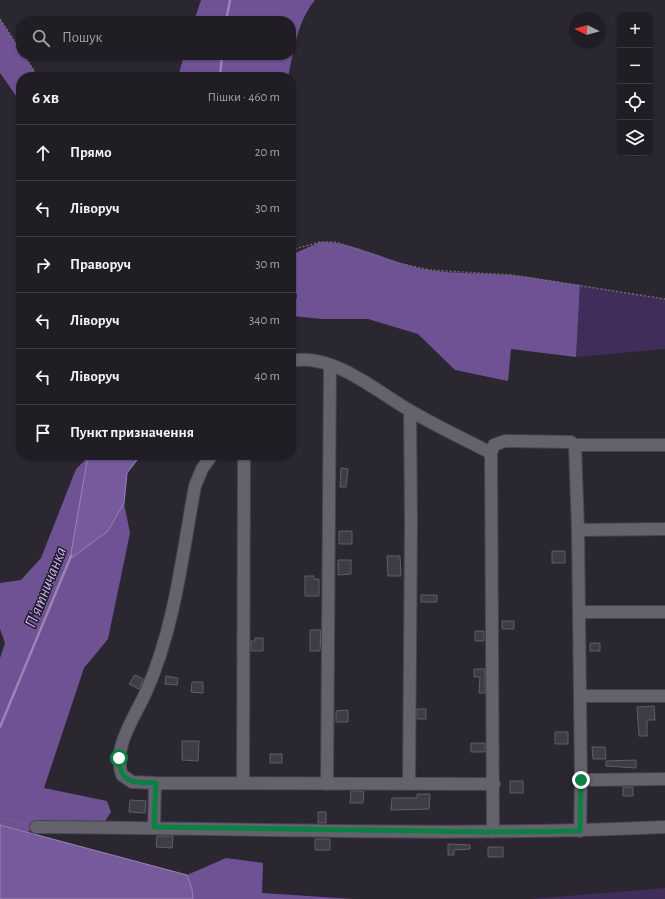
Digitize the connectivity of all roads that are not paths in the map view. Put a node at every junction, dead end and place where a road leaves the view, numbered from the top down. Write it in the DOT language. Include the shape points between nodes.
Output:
graph roads {
  1 [pos="296,361"];
  2 [pos="330,364"];
  3 [pos="410,411"];
  4 [pos="575,445"];
  5 [pos="665,445"];
  6 [pos="491,453"];
  7 [pos="208,460"];
  8 [pos="244,460"];
  9 [pos="665,529"];
  10 [pos="578,530"];
  11 [pos="579,612"];
  12 [pos="665,612"];
  13 [pos="580,696"];
  14 [pos="665,696"];
  15 [pos="665,779"];
  16 [pos="581,780"];
  17 [pos="156,783"];
  18 [pos="243,783"];
  19 [pos="327,784"];
  20 [pos="409,784"];
  21 [pos="494,784"];
  22 [pos="36,827"];
  23 [pos="154,827"];
  24 [pos="665,827"];
  25 [pos="580,831"];
  26 [pos="493,832"];
  1 -- 2 [label="street"];
  2 -- 3 [label="street" via="351,374"];
  2 -- 19 [label="street"];
  3 -- 6 [label="street"];
  3 -- 20 [label="street"];
  4 -- 5 [label="street"];
  4 -- 6 [label="street" via="571,442 505,441 494,445"];
  4 -- 10 [label="street"];
  6 -- 21 [label="street"];
  7 -- 17 [label="street" via="195,486 168,633 147,691 120,753 120,769 125,778 132,782"];
  8 -- 18 [label="street"];
  9 -- 10 [label="street"];
  10 -- 11 [label="street"];
  11 -- 12 [label="street"];
  11 -- 13 [label="street"];
  13 -- 14 [label="street"];
  13 -- 16 [label="street"];
  15 -- 16 [label="street"];
  16 -- 25 [label="street"];
  17 -- 18 [label="street"];
  17 -- 23 [label="street"];
  18 -- 19 [label="street"];
  19 -- 20 [label="street"];
  20 -- 21 [label="street"];
  21 -- 26 [label="street"];
  22 -- 23 [label="street"];
  23 -- 26 [label="street"];
  24 -- 25 [label="street"];
  25 -- 26 [label="street"];
}
